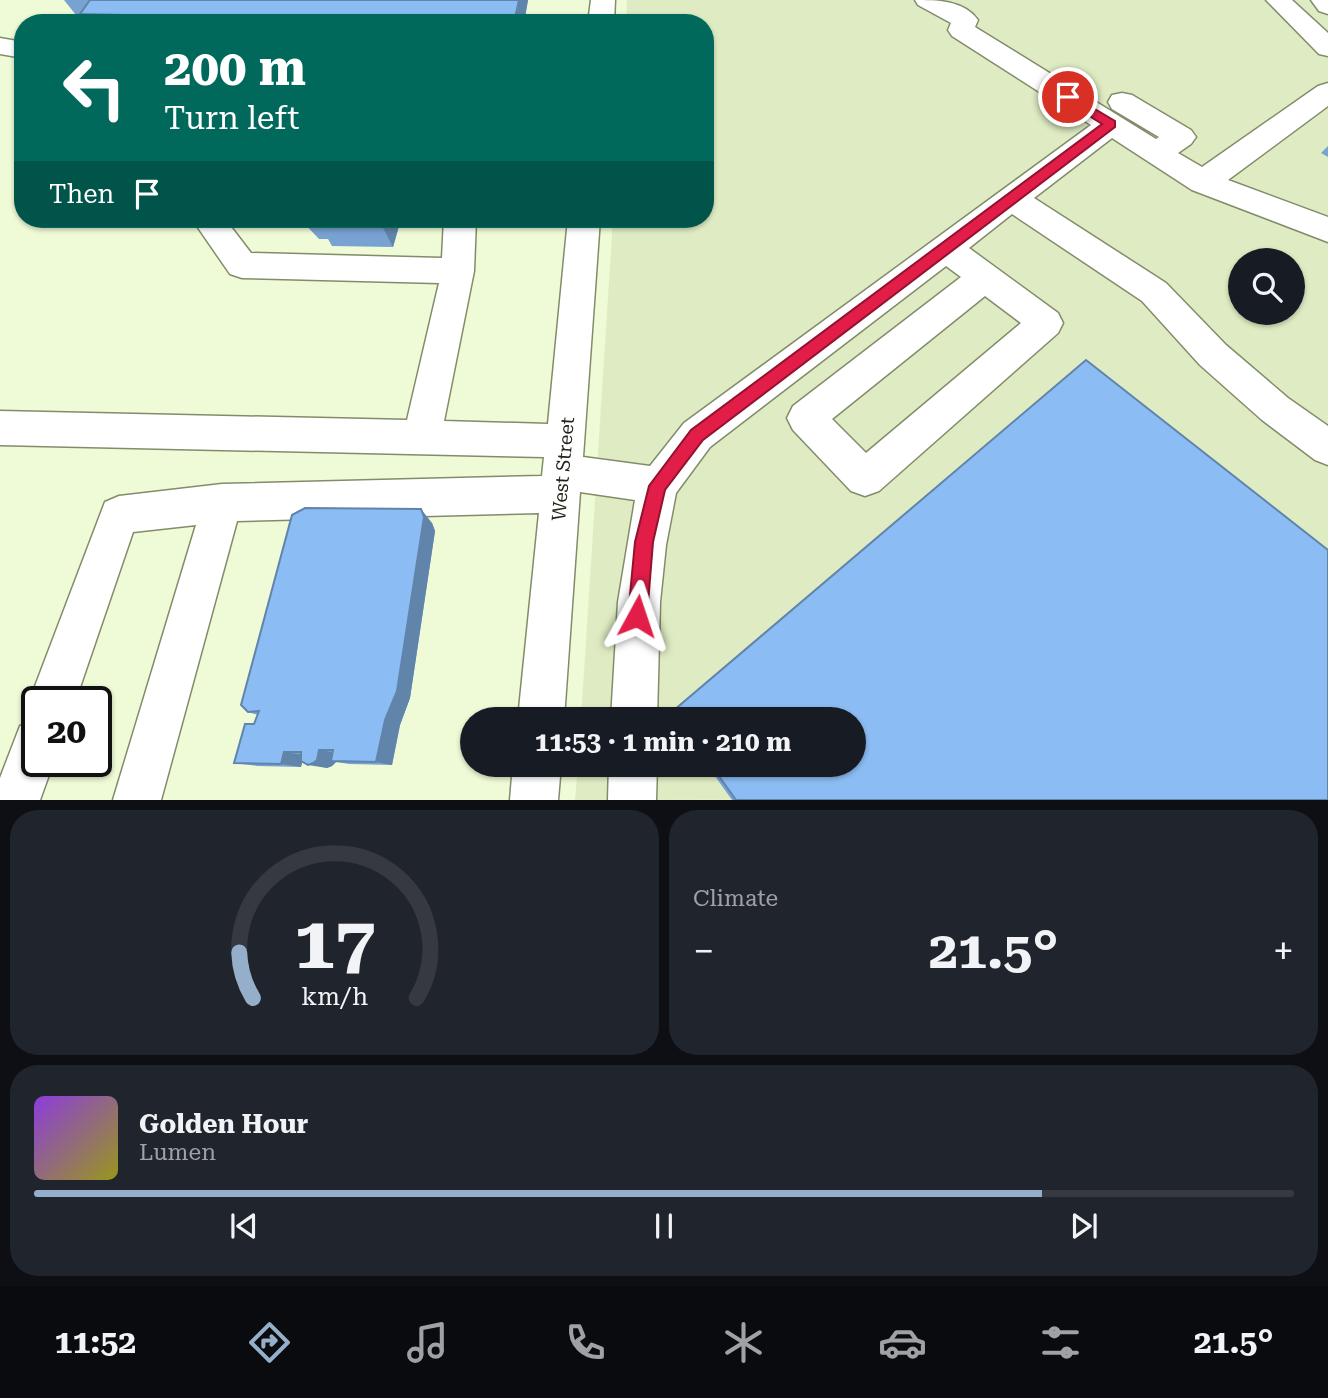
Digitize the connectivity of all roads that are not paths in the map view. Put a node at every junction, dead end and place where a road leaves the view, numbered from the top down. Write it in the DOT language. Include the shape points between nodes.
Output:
graph roads {
  1 [pos="927,0"];
  2 [pos="1278,0"];
  3 [pos="1323,0"];
  4 [pos="1328,5"];
  5 [pos="965,20"];
  6 [pos="1328,48"];
  7 [pos="1328,92"];
  8 [pos="1111,124"];
  9 [pos="1156,153"];
  10 [pos="1203,182"];
  11 [pos="1012,199"];
  12 [pos="215,228"];
  13 [pos="459,228"];
  14 [pos="583,228"];
  15 [pos="1328,230"];
  16 [pos="946,248"];
  17 [pos="457,271"];
  18 [pos="985,277"];
  19 [pos="0,428"];
  20 [pos="422,438"];
  21 [pos="1328,447"];
  22 [pos="563,470"];
  23 [pos="658,486"];
  24 [pos="222,503"];
  25 [pos="58,686"];
  26 [pos="542,707"];
  27 [pos="634,707"];
  28 [pos="24,777"];
  29 [pos="536,777"];
  30 [pos="633,777"];
  31 [pos="16,800"];
  32 [pos="137,800"];
  33 [pos="534,800"];
  34 [pos="632,800"];
  1 -- 5 [label="street"];
  2 -- 6 [label="street"];
  3 -- 4 [label="street"];
  5 -- 8 [label="street" via="961,30"];
  5 -- 9 [label="street" via="985,20 1181,137"];
  7 -- 10 [label="street"];
  8 -- 9 [label="street"];
  8 -- 11 [label="street"];
  9 -- 10 [label="street"];
  10 -- 15 [label="street"];
  11 -- 16 [label="street"];
  11 -- 21 [label="street" via="1154,292 1213,355"];
  12 -- 17 [label="street" via="242,265"];
  13 -- 17 [label="lane"];
  14 -- 22 [label="street, West Street"];
  16 -- 18 [label="street"];
  16 -- 23 [label="street" via="697,435"];
  17 -- 20 [label="street"];
  18 -- 18 [label="street" via="1046,323 865,478 806,418"];
  19 -- 20 [label="street"];
  20 -- 22 [label="street"];
  22 -- 23 [label="street"];
  22 -- 24 [label="street"];
  22 -- 26 [label="street, West Street"];
  23 -- 27 [label="street" via="644,542"];
  24 -- 25 [label="street" via="119,515"];
  24 -- 32 [label="street"];
  28 -- 31 [label="street"];
  29 -- 33 [label="street"];
  30 -- 34 [label="street"];
}
